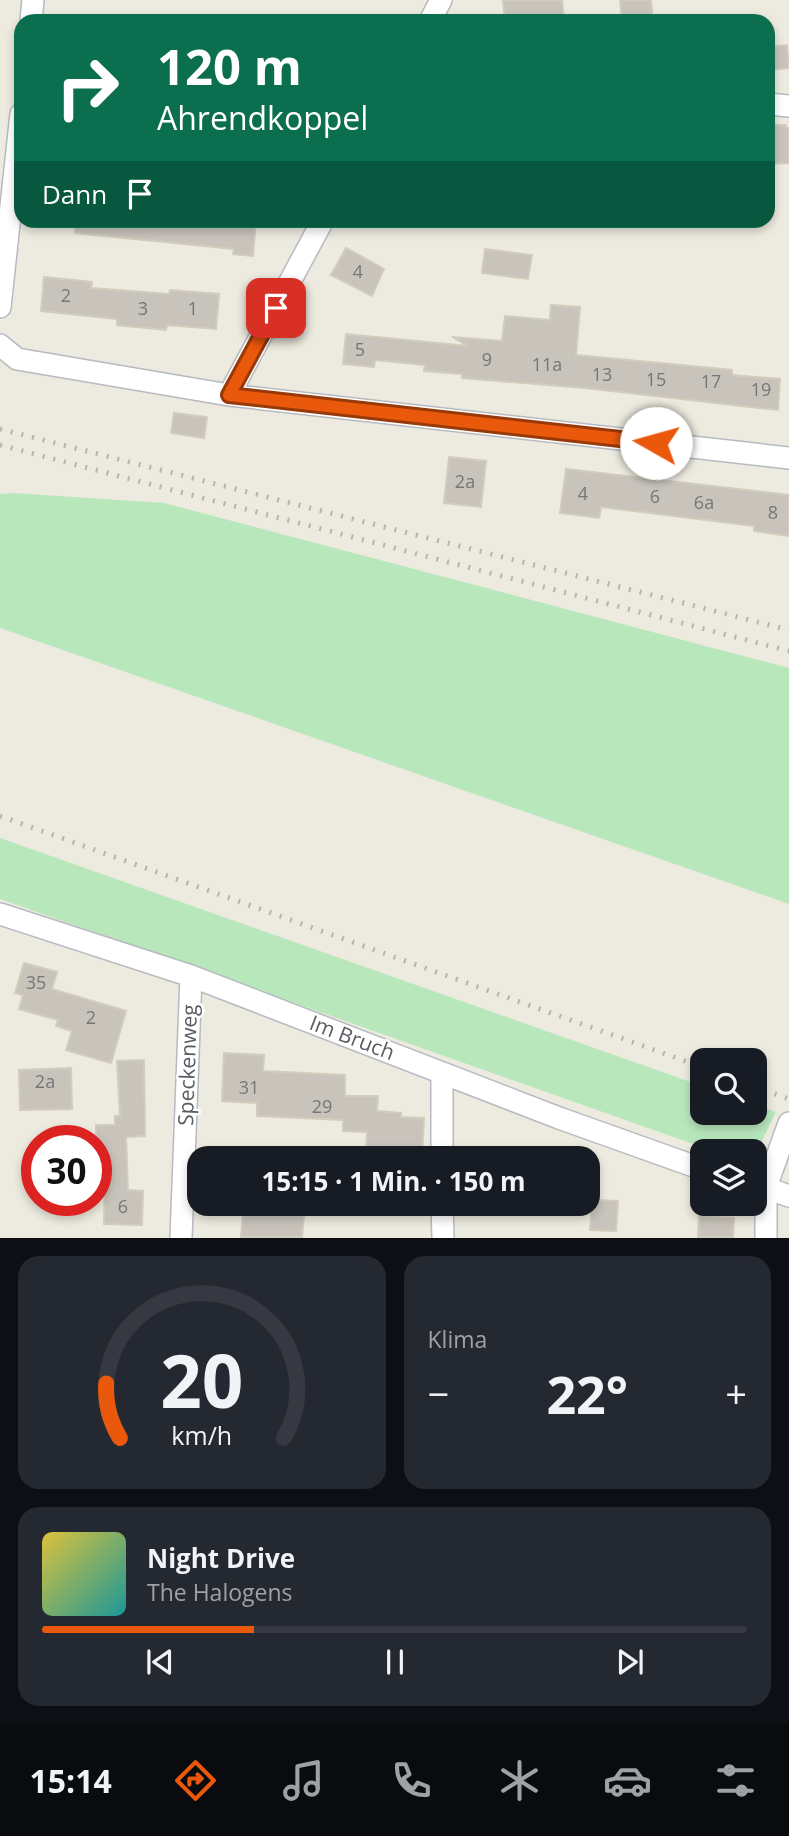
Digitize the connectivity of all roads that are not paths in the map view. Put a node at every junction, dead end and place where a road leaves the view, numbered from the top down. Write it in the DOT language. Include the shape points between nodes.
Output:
graph roads {
  1 [pos="14,178"];
  2 [pos="319,228"];
  3 [pos="0,307"];
  4 [pos="0,346"];
  5 [pos="229,395"];
  6 [pos="789,458"];
  7 [pos="0,914"];
  8 [pos="191,976"];
  9 [pos="442,1073"];
  10 [pos="789,1123"];
  11 [pos="442,1146"];
  12 [pos="690,1164"];
  13 [pos="767,1170"];
  14 [pos="767,1188"];
  15 [pos="789,1196"];
  16 [pos="442,1216"];
  17 [pos="764,1216"];
  18 [pos="181,1237"];
  19 [pos="443,1237"];
  20 [pos="766,1237"];
  1 -- 3 [label="street"];
  2 -- 5 [label="street"];
  4 -- 5 [label="street" via="17,359"];
  5 -- 6 [label="street"];
  7 -- 8 [label="street, Im Bruch"];
  8 -- 9 [label="street, Im Bruch"];
  8 -- 18 [label="street, Speckenweg"];
  9 -- 11 [label="street"];
  9 -- 12 [label="street, Im Bruch"];
  10 -- 13 [label="street"];
  14 -- 15 [label="street"];
  16 -- 19 [label="street"];
  17 -- 20 [label="street"];
}
